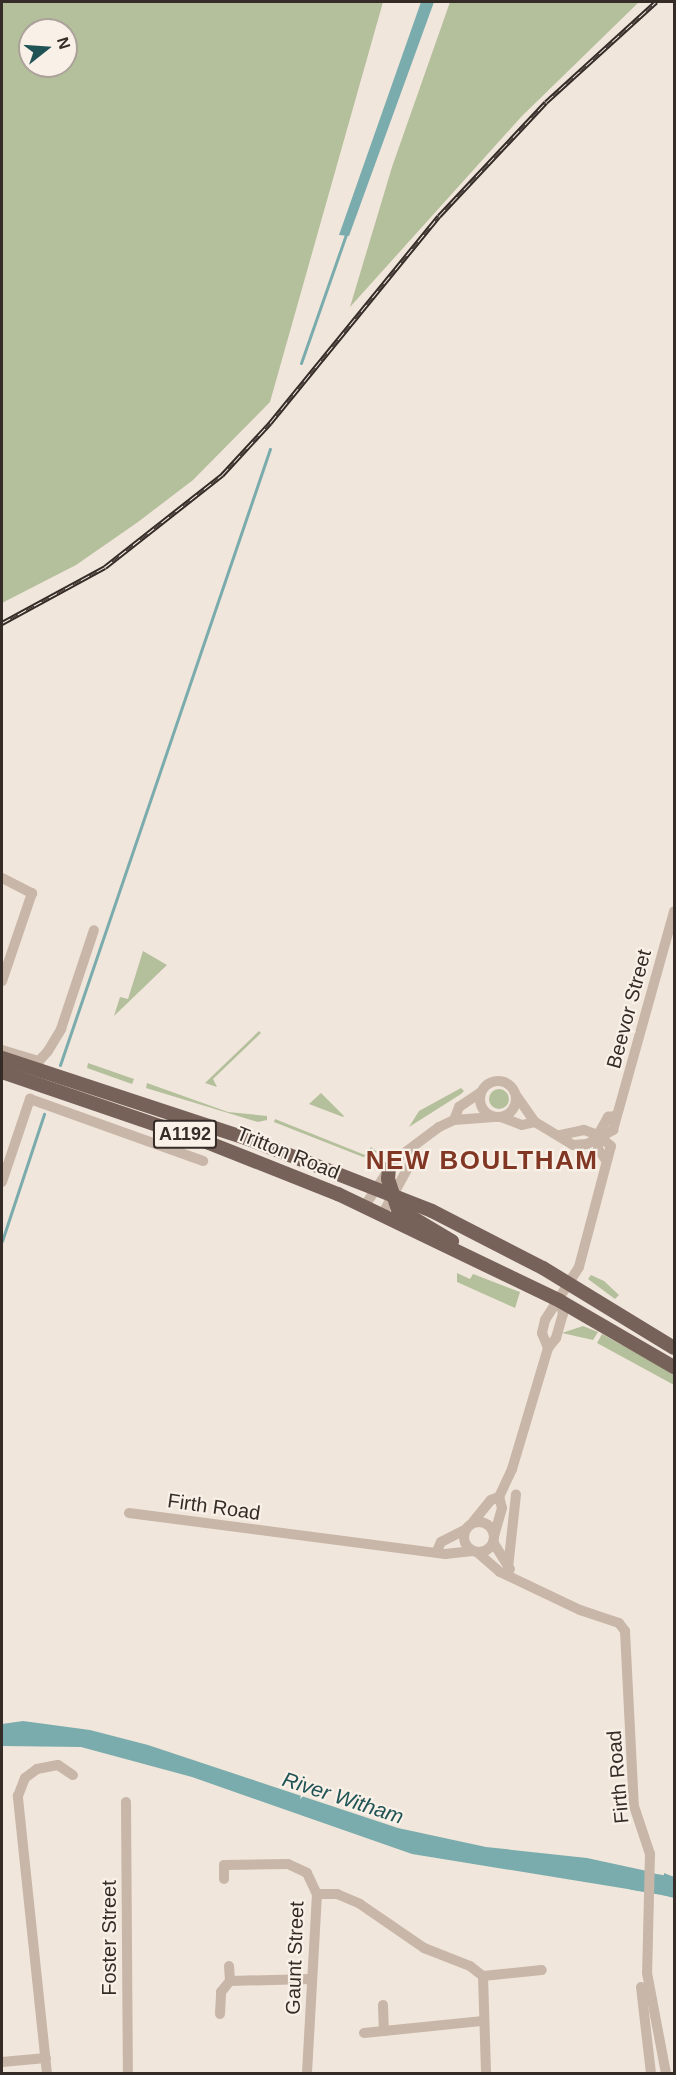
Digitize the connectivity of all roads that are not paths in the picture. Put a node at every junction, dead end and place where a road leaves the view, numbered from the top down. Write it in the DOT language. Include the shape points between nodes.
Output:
graph roads {
  1 [pos="2,878"];
  2 [pos="675,911"];
  3 [pos="94,930"];
  4 [pos="2,981"];
  5 [pos="2,1050"];
  6 [pos="2,1058"];
  7 [pos="2,1072"];
  8 [pos="481,1092"];
  9 [pos="516,1095"];
  10 [pos="497,1117"];
  11 [pos="454,1120"];
  12 [pos="535,1122"];
  13 [pos="598,1135"];
  14 [pos="410,1151"];
  15 [pos="203,1161"];
  16 [pos="389,1168"];
  17 [pos="2,1182"];
  18 [pos="374,1188"];
  19 [pos="392,1195"];
  20 [pos="364,1207"];
  21 [pos="382,1215"];
  22 [pos="490,1268"];
  23 [pos="571,1285"];
  24 [pos="560,1301"];
  25 [pos="675,1348"];
  26 [pos="675,1367"];
  27 [pos="516,1494"];
  28 [pos="500,1497"];
  29 [pos="129,1513"];
  30 [pos="469,1526"];
  31 [pos="493,1539"];
  32 [pos="437,1551"];
  33 [pos="475,1551"];
  34 [pos="508,1568"];
  35 [pos="518,1578"];
  36 [pos="73,1775"];
  37 [pos="126,1802"];
  38 [pos="224,1880"];
  39 [pos="317,1894"];
  40 [pos="229,1966"];
  41 [pos="542,1970"];
  42 [pos="483,1976"];
  43 [pos="312,1978"];
  44 [pos="230,1981"];
  45 [pos="641,1987"];
  46 [pos="383,2005"];
  47 [pos="220,2014"];
  48 [pos="483,2021"];
  49 [pos="384,2031"];
  50 [pos="364,2032"];
  51 [pos="46,2058"];
  52 [pos="2,2062"];
  53 [pos="48,2073"];
  54 [pos="128,2073"];
  55 [pos="308,2073"];
  56 [pos="486,2073"];
  57 [pos="651,2073"];
  58 [pos="666,2073"];
  1 -- 4 [label="street" via="32,893"];
  2 -- 13 [label="street, Beevor Street" via="613,1130"];
  3 -- 5 [label="street" via="61,1029 48,1051 39,1061"];
  6 -- 18 [label="main road, Tritton Road / A1192" via="250,1140"];
  7 -- 20 [label="main road, Tritton Road / A1192" via="209,1143"];
  8 -- 9 [label="street" via="489,1083 501,1081"];
  8 -- 10 [label="street" via="483,1109"];
  8 -- 11 [label="street" via="459,1107"];
  9 -- 10 [label="street" via="512,1111"];
  9 -- 12 [label="street"];
  10 -- 11 [label="street"];
  10 -- 12 [label="street" via="522,1125"];
  11 -- 14 [label="street"];
  12 -- 13 [label="street" via="560,1135 584,1130"];
  13 -- 23 [label="street" via="611,1146"];
  14 -- 16 [label="street"];
  14 -- 19 [label="street" via="410,1164"];
  15 -- 17 [label="street" via="30,1099"];
  16 -- 18 [label="street"];
  16 -- 19 [label="main road"];
  18 -- 19 [label="main road, Tritton Road / A1192"];
  18 -- 20 [label="street"];
  19 -- 21 [label="street"];
  19 -- 22 [label="main road" via="401,1212 471,1251"];
  19 -- 23 [label="main road, Tritton Road / A1192" via="468,1228"];
  20 -- 21 [label="main road, Tritton Road / A1192"];
  21 -- 22 [label="main road, Tritton Road / A1192"];
  22 -- 24 [label="main road, Tritton Road / A1192"];
  23 -- 24 [label="street"];
  23 -- 25 [label="main road, Tritton Road / A1192"];
  24 -- 26 [label="main road, Tritton Road / A1192"];
  24 -- 28 [label="street" via="563,1314 556,1338 548,1348 521,1443"];
  27 -- 34 [label="street"];
  28 -- 30 [label="street" via="491,1500"];
  28 -- 31 [label="street" via="502,1508"];
  29 -- 32 [label="street, Firth Road"];
  30 -- 31 [label="street" via="488,1524"];
  30 -- 32 [label="street" via="441,1542"];
  30 -- 33 [label="street" via="464,1542"];
  31 -- 33 [label="street"];
  31 -- 34 [label="street, Firth Road"];
  32 -- 33 [label="street, Firth Road"];
  33 -- 35 [label="street, Firth Road" via="501,1572"];
  34 -- 35 [label="street, Firth Road"];
  35 -- 58 [label="street, Firth Road" via="580,1610 619,1623 625,1631 634,1806 638,1828 648,1844 650,1866 646,1973"];
  36 -- 51 [label="street" via="58,1765 37,1769 20,1786 18,1796"];
  37 -- 54 [label="street, Foster Street"];
  38 -- 39 [label="street, Gaunt Street" via="224,1865 288,1864 307,1873"];
  39 -- 42 [label="street" via="336,1894 360,1904 424,1948"];
  39 -- 43 [label="street, Gaunt Street"];
  40 -- 44 [label="street"];
  41 -- 42 [label="street"];
  42 -- 48 [label="street"];
  43 -- 44 [label="street"];
  43 -- 55 [label="street, Gaunt Street"];
  44 -- 47 [label="street" via="221,1992"];
  45 -- 57 [label="street"];
  46 -- 49 [label="street"];
  48 -- 49 [label="street"];
  48 -- 56 [label="street"];
  49 -- 50 [label="street"];
  51 -- 52 [label="street"];
  51 -- 53 [label="street"];
}
